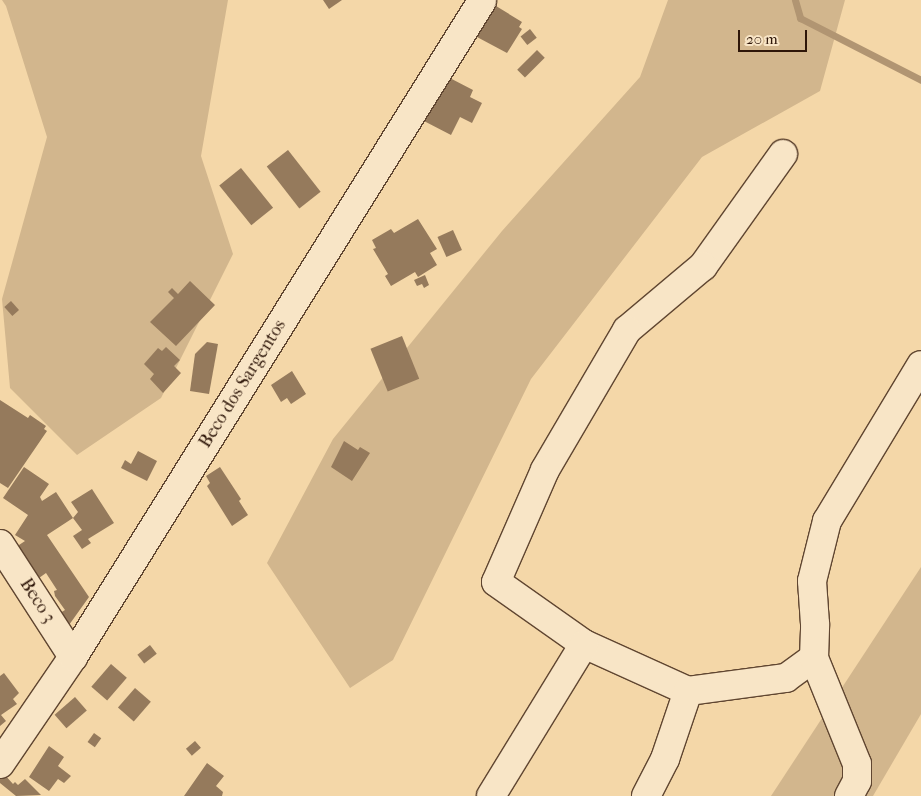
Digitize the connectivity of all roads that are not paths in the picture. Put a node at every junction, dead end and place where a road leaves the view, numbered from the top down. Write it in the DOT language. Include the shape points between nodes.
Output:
graph roads {
  1 [pos="482,1"];
  2 [pos="783,154"];
  3 [pos="921,365"];
  4 [pos="0,544"];
  5 [pos="584,644"];
  6 [pos="74,656"];
  7 [pos="814,658"];
  8 [pos="688,691"];
  9 [pos="0,764"];
  10 [pos="491,796"];
  11 [pos="646,796"];
  12 [pos="849,796"];
  1 -- 6 [label="street, Beco dos Sargentos"];
  2 -- 5 [label="street" via="703,266 627,330 544,470 496,582"];
  3 -- 7 [label="street" via="827,520 812,581"];
  4 -- 6 [label="street, Beco 3"];
  5 -- 8 [label="street"];
  5 -- 10 [label="street"];
  6 -- 9 [label="street, Beco dos Sargentos"];
  7 -- 8 [label="street" via="786,678"];
  7 -- 12 [label="street" via="857,764 856,781"];
  8 -- 11 [label="street" via="664,759"];
}
